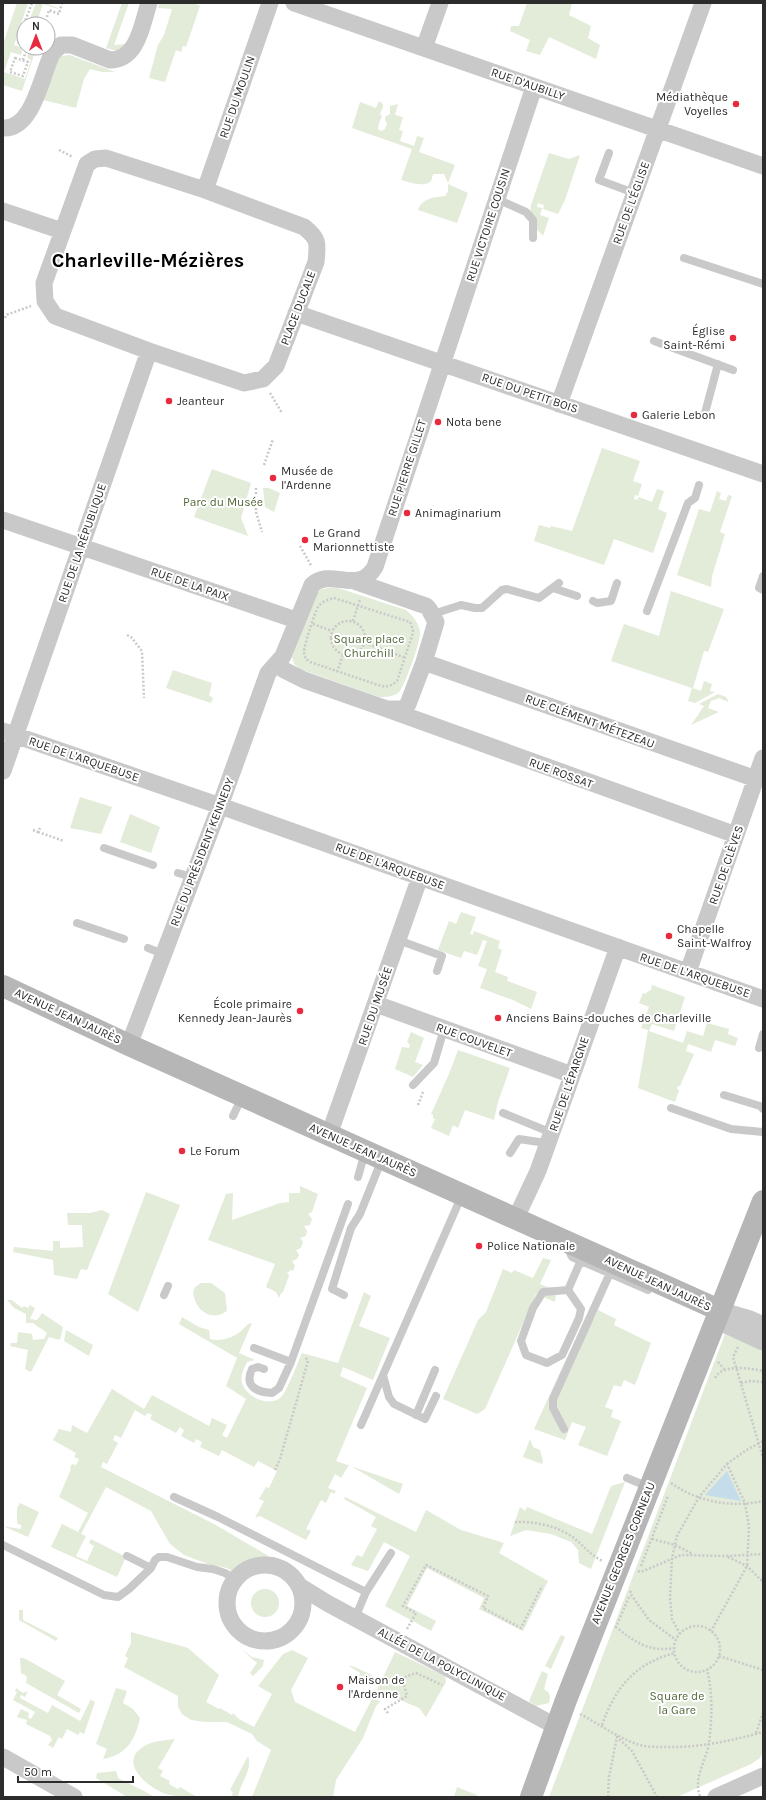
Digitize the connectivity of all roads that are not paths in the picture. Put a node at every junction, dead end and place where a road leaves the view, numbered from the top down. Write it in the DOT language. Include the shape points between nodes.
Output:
graph roads {
  1 [pos="149,3"];
  2 [pos="270,3"];
  3 [pos="294,3"];
  4 [pos="440,3"];
  5 [pos="703,3"];
  6 [pos="424,48"];
  7 [pos="534,86"];
  8 [pos="3,128"];
  9 [pos="657,129"];
  10 [pos="609,153"];
  11 [pos="763,166"];
  12 [pos="205,190"];
  13 [pos="634,193"];
  14 [pos="497,199"];
  15 [pos="3,211"];
  16 [pos="62,231"];
  17 [pos="533,238"];
  18 [pos="684,258"];
  19 [pos="763,284"];
  20 [pos="296,313"];
  21 [pos="654,341"];
  22 [pos="149,350"];
  23 [pos="442,363"];
  24 [pos="718,364"];
  25 [pos="733,370"];
  26 [pos="559,404"];
  27 [pos="705,412"];
  28 [pos="763,474"];
  29 [pos="699,485"];
  30 [pos="3,520"];
  31 [pos="82,547"];
  32 [pos="763,576"];
  33 [pos="364,580"];
  34 [pos="618,583"];
  35 [pos="763,590"];
  36 [pos="577,596"];
  37 [pos="593,602"];
  38 [pos="647,611"];
  39 [pos="433,614"];
  40 [pos="305,622"];
  41 [pos="278,662"];
  42 [pos="424,663"];
  43 [pos="387,709"];
  44 [pos="9,734"];
  45 [pos="763,758"];
  46 [pos="3,771"];
  47 [pos="756,780"];
  48 [pos="220,806"];
  49 [pos="736,835"];
  50 [pos="104,848"];
  51 [pos="153,865"];
  52 [pos="420,877"];
  53 [pos="77,923"];
  54 [pos="124,939"];
  55 [pos="398,940"];
  56 [pos="618,947"];
  57 [pos="437,971"];
  58 [pos="688,972"];
  59 [pos="5,984"];
  60 [pos="763,999"];
  61 [pos="57,1002"];
  62 [pos="376,1004"];
  63 [pos="444,1029"];
  64 [pos="763,1034"];
  65 [pos="131,1038"];
  66 [pos="759,1048"];
  67 [pos="572,1075"];
  68 [pos="413,1085"];
  69 [pos="724,1095"];
  70 [pos="242,1096"];
  71 [pos="671,1108"];
  72 [pos="763,1109"];
  73 [pos="503,1113"];
  74 [pos="233,1116"];
  75 [pos="332,1128"];
  76 [pos="763,1132"];
  77 [pos="550,1139"];
  78 [pos="510,1153"];
  79 [pos="374,1155"];
  80 [pos="358,1177"];
  81 [pos="462,1194"];
  82 [pos="490,1198"];
  83 [pos="763,1201"];
  84 [pos="348,1204"];
  85 [pos="518,1215"];
  86 [pos="559,1233"];
  87 [pos="601,1248"];
  88 [pos="580,1260"];
  89 [pos="610,1274"];
  90 [pos="685,1285"];
  91 [pos="168,1286"];
  92 [pos="568,1290"];
  93 [pos="653,1292"];
  94 [pos="344,1295"];
  95 [pos="164,1296"];
  96 [pos="714,1309"];
  97 [pos="763,1325"];
  98 [pos="763,1342"];
  99 [pos="254,1348"];
  100 [pos="291,1362"];
  101 [pos="264,1369"];
  102 [pos="435,1370"];
  103 [pos="383,1375"];
  104 [pos="436,1396"];
  105 [pos="416,1415"];
  106 [pos="361,1425"];
  107 [pos="564,1429"];
  108 [pos="627,1478"];
  109 [pos="663,1481"];
  110 [pos="174,1497"];
  111 [pos="3,1544"];
  112 [pos="391,1553"];
  113 [pos="127,1556"];
  114 [pos="151,1568"];
  115 [pos="235,1579"];
  116 [pos="300,1587"];
  117 [pos="366,1592"];
  118 [pos="327,1602"];
  119 [pos="304,1612"];
  120 [pos="355,1618"];
  121 [pos="557,1727"];
  122 [pos="3,1757"];
  123 [pos="763,1776"];
  124 [pos="74,1797"];
  125 [pos="531,1797"];
  126 [pos="716,1797"];
  1 -- 8 [label="street" via="133,49 124,57 110,60 72,45 61,45 53,52 30,111 21,123 9,129"];
  2 -- 12 [label="street, RUE DU MOULIN"];
  3 -- 6 [label="street, RUE D'AUBILLY"];
  4 -- 6 [label="street"];
  5 -- 9 [label="street, RUE DE L'ÉGLISE"];
  6 -- 7 [label="street, RUE D'AUBILLY"];
  7 -- 9 [label="street, RUE D'AUBILLY"];
  7 -- 14 [label="street, RUE VICTOIRE COUSIN"];
  9 -- 11 [label="street, RUE D'AUBILLY"];
  9 -- 13 [label="street, RUE DE L'ÉGLISE"];
  10 -- 13 [label="lane" via="599,180"];
  12 -- 16 [label="street, PLACE DUCALE" via="106,158 95,159 87,164"];
  12 -- 20 [label="street, PLACE DUCALE" via="304,227 314,235 318,246 316,262"];
  13 -- 26 [label="street, RUE DE L'ÉGLISE"];
  14 -- 17 [label="lane" via="526,212 533,220"];
  14 -- 23 [label="street, RUE VICTOIRE COUSIN"];
  15 -- 16 [label="street"];
  16 -- 22 [label="street, PLACE DUCALE" via="44,283 45,301 55,316"];
  18 -- 19 [label="lane"];
  20 -- 22 [label="street, PLACE DUCALE" via="276,366 263,380 244,383"];
  20 -- 23 [label="street, RUE DU PETIT BOIS"];
  21 -- 24 [label="lane"];
  22 -- 31 [label="street, RUE DE LA RÉPUBLIQUE"];
  23 -- 26 [label="street, RUE DU PETIT BOIS"];
  23 -- 33 [label="street, RUE PIERRE GILLET"];
  24 -- 25 [label="lane"];
  24 -- 27 [label="lane"];
  26 -- 28 [label="street, RUE DU PETIT BOIS" via="706,460"];
  29 -- 38 [label="lane" via="695,498 688,503"];
  30 -- 31 [label="street, RUE DE LA PAIX"];
  31 -- 40 [label="street, RUE DE LA PAIX"];
  31 -- 44 [label="street, RUE DE LA RÉPUBLIQUE"];
  32 -- 35 [label="lane" via="759,588"];
  33 -- 39 [label="street" via="426,606"];
  33 -- 40 [label="street, RUE DU PRÉSIDENT KENNEDY" via="318,580 312,585"];
  34 -- 37 [label="lane" via="611,601"];
  36 -- 39 [label="lane" via="556,586 539,598 507,589 502,590 482,608 461,605"];
  39 -- 42 [label="street" via="436,622"];
  40 -- 41 [label="street, RUE DU PRÉSIDENT KENNEDY"];
  41 -- 43 [label="street, RUE ROSSAT" via="290,674"];
  41 -- 48 [label="street, RUE DU PRÉSIDENT KENNEDY" via="268,673"];
  42 -- 43 [label="street" via="408,704 397,710"];
  42 -- 47 [label="street, RUE CLÉMENT MÉTEZEAU"];
  43 -- 49 [label="street, RUE ROSSAT"];
  44 -- 46 [label="street, RUE DE LA RÉPUBLIQUE"];
  44 -- 48 [label="street, RUE DE L'ARQUEBUSE"];
  45 -- 47 [label="street, RUE DE CLÈVES"];
  47 -- 49 [label="street, RUE DE CLÈVES"];
  48 -- 52 [label="street, RUE DE L'ARQUEBUSE"];
  48 -- 65 [label="street, RUE DU PRÉSIDENT KENNEDY" via="185,875 156,951"];
  49 -- 58 [label="street, RUE DE CLÈVES"];
  50 -- 51 [label="lane"];
  52 -- 55 [label="street, RUE DU MUSÉE"];
  52 -- 56 [label="street, RUE DE L'ARQUEBUSE"];
  53 -- 54 [label="lane"];
  55 -- 57 [label="lane" via="442,956"];
  55 -- 62 [label="street, RUE DU MUSÉE"];
  56 -- 58 [label="street, RUE DE L'ARQUEBUSE"];
  56 -- 67 [label="street, RUE DE L'ÉPARGNE"];
  58 -- 60 [label="street, RUE DE L'ARQUEBUSE"];
  59 -- 61 [label="lane"];
  59 -- 65 [label="street, AVENUE JEAN JAURÈS"];
  62 -- 63 [label="street, RUE COUVELET"];
  62 -- 75 [label="street, RUE DU MUSÉE"];
  63 -- 67 [label="street, RUE COUVELET"];
  63 -- 68 [label="lane" via="434,1063"];
  64 -- 66 [label="lane"];
  65 -- 70 [label="street, AVENUE JEAN JAURÈS"];
  67 -- 77 [label="street, RUE DE L'ÉPARGNE"];
  69 -- 72 [label="lane"];
  70 -- 74 [label="lane"];
  70 -- 75 [label="street, AVENUE JEAN JAURÈS"];
  71 -- 76 [label="lane" via="731,1129"];
  73 -- 77 [label="lane"];
  75 -- 79 [label="street, AVENUE JEAN JAURÈS"];
  77 -- 78 [label="lane" via="539,1142 519,1139"];
  77 -- 85 [label="street, RUE DE L'ÉPARGNE"];
  79 -- 80 [label="lane"];
  79 -- 81 [label="street, AVENUE JEAN JAURÈS"];
  79 -- 94 [label="lane" via="360,1214 351,1228 332,1289"];
  81 -- 85 [label="street, AVENUE JEAN JAURÈS"];
  81 -- 103 [label="lane"];
  82 -- 85 [label="lane"];
  83 -- 96 [label="street, AVENUE GEORGES CORNEAU"];
  84 -- 100 [label="lane"];
  85 -- 86 [label="street, AVENUE JEAN JAURÈS"];
  86 -- 88 [label="lane" via="572,1257"];
  86 -- 96 [label="street, AVENUE JEAN JAURÈS"];
  87 -- 90 [label="lane"];
  88 -- 89 [label="lane"];
  88 -- 92 [label="lane"];
  89 -- 93 [label="lane"];
  89 -- 107 [label="lane" via="553,1399 553,1408"];
  91 -- 95 [label="lane"];
  92 -- 92 [label="lane" via="581,1308 562,1355 546,1363 526,1355 522,1341 533,1308 543,1292"];
  96 -- 97 [label="street"];
  96 -- 98 [label="street"];
  96 -- 109 [label="street, AVENUE GEORGES CORNEAU"];
  99 -- 100 [label="lane"];
  100 -- 101 [label="lane" via="279,1388 272,1393 263,1393 250,1384 249,1376 252,1369"];
  102 -- 105 [label="lane"];
  103 -- 105 [label="lane" via="389,1397 394,1404"];
  103 -- 106 [label="lane"];
  104 -- 105 [label="lane" via="425,1419"];
  108 -- 109 [label="lane"];
  109 -- 121 [label="street, AVENUE GEORGES CORNEAU" via="631,1572 566,1700"];
  110 -- 117 [label="lane"];
  111 -- 114 [label="lane" via="104,1595 118,1597"];
  112 -- 117 [label="lane"];
  113 -- 114 [label="lane"];
  114 -- 115 [label="lane" via="159,1557 167,1557 219,1571"];
  115 -- 116 [label="street, ALLÉE DE LA POLYCLINIQUE" via="253,1567 276,1566 294,1577"];
  115 -- 119 [label="street" via="229,1590 228,1615 243,1635 255,1641 267,1642 291,1633"];
  116 -- 118 [label="street, ALLÉE DE LA POLYCLINIQUE"];
  116 -- 119 [label="street, ALLÉE DE LA POLYCLINIQUE" via="304,1599"];
  117 -- 120 [label="lane"];
  118 -- 119 [label="street"];
  118 -- 120 [label="street, ALLÉE DE LA POLYCLINIQUE"];
  120 -- 121 [label="street, ALLÉE DE LA POLYCLINIQUE"];
  121 -- 125 [label="street, AVENUE GEORGES CORNEAU"];
  122 -- 124 [label="street"];
  123 -- 126 [label="street"];
}
